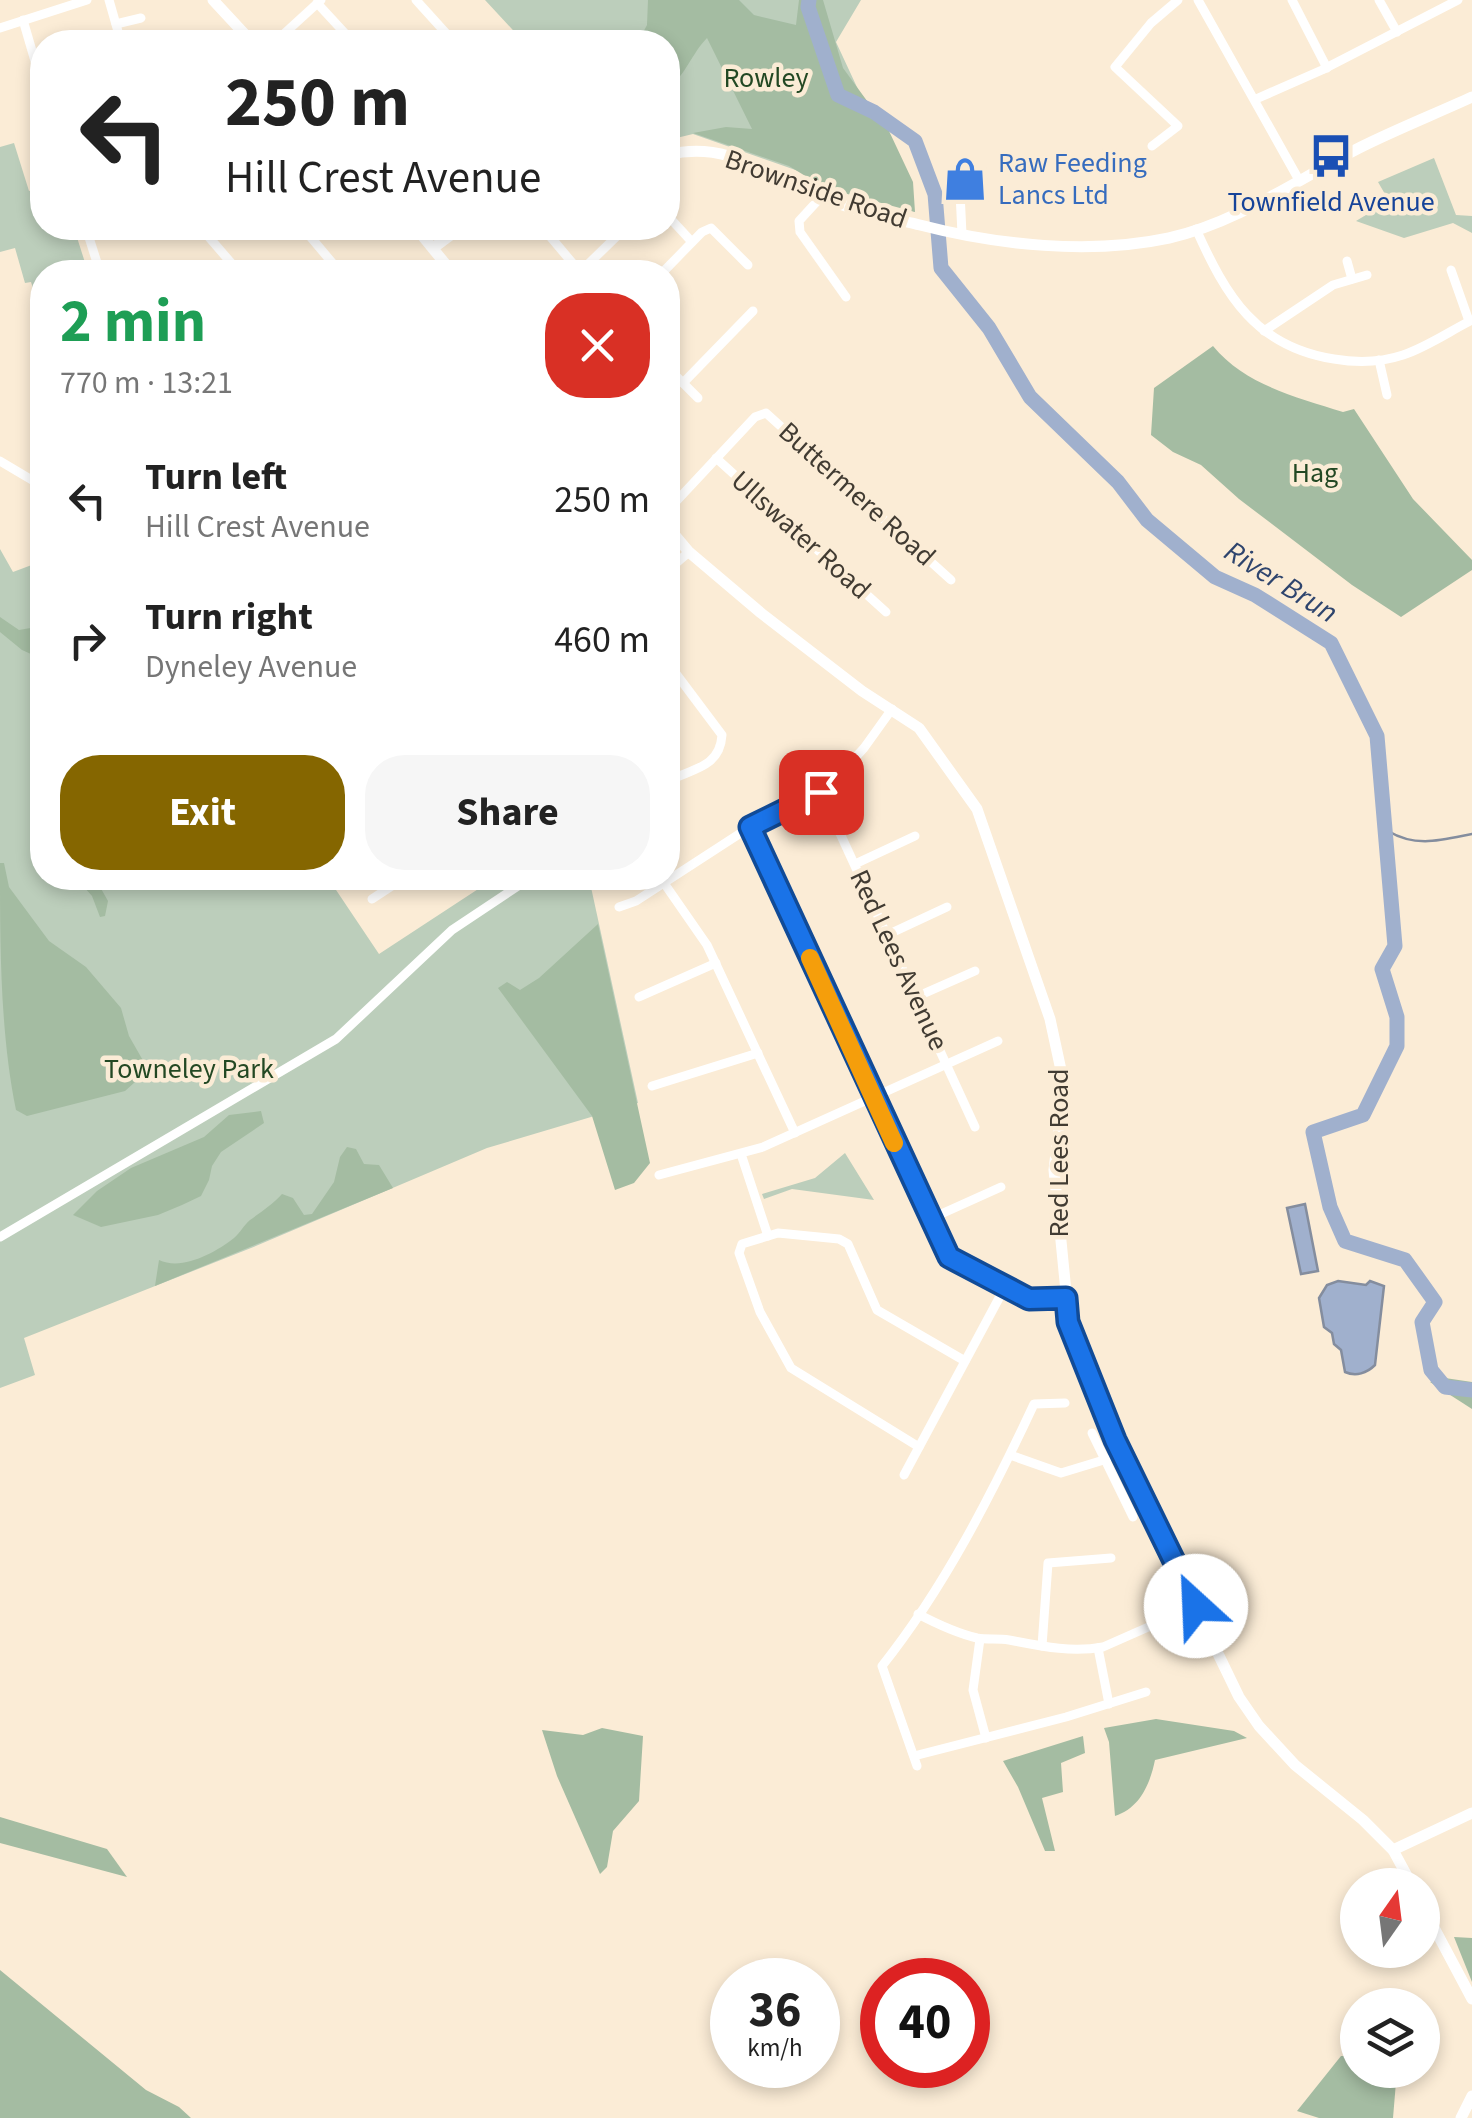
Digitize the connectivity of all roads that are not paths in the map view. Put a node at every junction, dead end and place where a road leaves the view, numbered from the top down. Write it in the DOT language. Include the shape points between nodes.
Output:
graph roads {
  1 [pos="86,0"];
  2 [pos="109,0"];
  3 [pos="213,0"];
  4 [pos="416,0"];
  5 [pos="1178,0"];
  6 [pos="1198,0"];
  7 [pos="1292,0"];
  8 [pos="1379,0"];
  9 [pos="1458,0"];
  10 [pos="319,2"];
  11 [pos="64,4"];
  12 [pos="141,18"];
  13 [pos="24,20"];
  14 [pos="116,24"];
  15 [pos="0,28"];
  16 [pos="118,30"];
  17 [pos="241,30"];
  18 [pos="288,30"];
  19 [pos="343,30"];
  20 [pos="443,30"];
  21 [pos="1397,32"];
  22 [pos="30,42"];
  23 [pos="1327,68"];
  24 [pos="1472,98"];
  25 [pos="1256,99"];
  26 [pos="1152,146"];
  27 [pos="680,154"];
  28 [pos="959,172"];
  29 [pos="1299,180"];
  30 [pos="821,197"];
  31 [pos="680,229"];
  32 [pos="1196,229"];
  33 [pos="962,234"];
  34 [pos="211,240"];
  35 [pos="312,240"];
  36 [pos="426,240"];
  37 [pos="444,240"];
  38 [pos="553,240"];
  39 [pos="612,240"];
  40 [pos="692,242"];
  41 [pos="433,248"];
  42 [pos="229,260"];
  43 [pos="330,260"];
  44 [pos="442,260"];
  45 [pos="570,260"];
  46 [pos="592,260"];
  47 [pos="675,260"];
  48 [pos="1347,261"];
  49 [pos="748,265"];
  50 [pos="1450,270"];
  51 [pos="1367,275"];
  52 [pos="848,276"];
  53 [pos="1352,280"];
  54 [pos="837,285"];
  55 [pos="846,297"];
  56 [pos="753,311"];
  57 [pos="1470,320"];
  58 [pos="1264,331"];
  59 [pos="1379,360"];
  60 [pos="680,380"];
  61 [pos="683,383"];
  62 [pos="1387,395"];
  63 [pos="698,398"];
  64 [pos="716,458"];
  65 [pos="0,461"];
  66 [pos="30,479"];
  67 [pos="680,497"];
  68 [pos="680,541"];
  69 [pos="689,552"];
  70 [pos="680,560"];
  71 [pos="952,580"];
  72 [pos="886,612"];
  73 [pos="680,679"];
  74 [pos="892,709"];
  75 [pos="680,777"];
  76 [pos="821,792"];
  77 [pos="750,827"];
  78 [pos="914,836"];
  79 [pos="854,864"];
  80 [pos="680,873"];
  81 [pos="386,890"];
  82 [pos="512,890"];
  83 [pos="653,890"];
  84 [pos="669,890"];
  85 [pos="372,899"];
  86 [pos="947,906"];
  87 [pos="619,907"];
  88 [pos="887,935"];
  89 [pos="716,963"];
  90 [pos="975,971"];
  91 [pos="640,997"];
  92 [pos="916,997"];
  93 [pos="998,1041"];
  94 [pos="758,1053"];
  95 [pos="947,1064"];
  96 [pos="652,1086"];
  97 [pos="873,1098"];
  98 [pos="975,1127"];
  99 [pos="795,1133"];
  100 [pos="741,1154"];
  101 [pos="659,1175"];
  102 [pos="1001,1186"];
  103 [pos="930,1219"];
  104 [pos="768,1236"];
  105 [pos="0,1237"];
  106 [pos="1005,1287"];
  107 [pos="1066,1298"];
  108 [pos="965,1361"];
  109 [pos="1065,1403"];
  110 [pos="1092,1433"];
  111 [pos="919,1447"];
  112 [pos="1010,1455"];
  113 [pos="1106,1460"];
  114 [pos="904,1475"];
  115 [pos="1132,1517"];
  116 [pos="1111,1558"];
  117 [pos="1196,1606"];
  118 [pos="918,1614"];
  119 [pos="980,1639"];
  120 [pos="1042,1646"];
  121 [pos="1098,1648"];
  122 [pos="1146,1692"];
  123 [pos="1109,1704"];
  124 [pos="986,1738"];
  125 [pos="1472,1814"];
  126 [pos="1393,1850"];
  127 [pos="1403,1868"];
  128 [pos="1440,1938"];
  129 [pos="1472,1999"];
  130 [pos="1472,2096"];
  131 [pos="1460,2118"];
  1 -- 11 [label="street"];
  2 -- 14 [label="street"];
  3 -- 17 [label="street"];
  4 -- 20 [label="street"];
  5 -- 26 [label="street" via="1115,67 1178,126"];
  6 -- 25 [label="street"];
  7 -- 23 [label="street"];
  8 -- 21 [label="street"];
  9 -- 21 [label="street"];
  10 -- 18 [label="street"];
  10 -- 19 [label="street"];
  11 -- 13 [label="street"];
  12 -- 14 [label="street"];
  13 -- 15 [label="street"];
  13 -- 22 [label="street"];
  14 -- 16 [label="street"];
  21 -- 23 [label="street"];
  23 -- 25 [label="street"];
  24 -- 29 [label="street, Brownside Road"];
  25 -- 29 [label="street"];
  27 -- 30 [label="street, Brownside Road" via="750,161"];
  28 -- 33 [label="street"];
  29 -- 32 [label="street, Brownside Road"];
  30 -- 33 [label="street, Brownside Road"];
  30 -- 54 [label="street" via="798,225"];
  31 -- 40 [label="street"];
  32 -- 33 [label="street, Brownside Road" via="1141,242 1064,246"];
  32 -- 58 [label="street" via="1228,293"];
  34 -- 42 [label="street"];
  35 -- 43 [label="street"];
  36 -- 41 [label="street"];
  37 -- 41 [label="street"];
  38 -- 45 [label="street"];
  39 -- 46 [label="street"];
  40 -- 47 [label="street"];
  40 -- 49 [label="street" via="715,229"];
  41 -- 44 [label="street"];
  48 -- 53 [label="street"];
  50 -- 57 [label="street"];
  51 -- 53 [label="street"];
  52 -- 54 [label="street"];
  53 -- 58 [label="street" via="1333,285"];
  54 -- 55 [label="street"];
  56 -- 61 [label="street"];
  57 -- 59 [label="street" via="1404,355"];
  58 -- 59 [label="street" via="1320,357"];
  59 -- 62 [label="street"];
  60 -- 61 [label="street"];
  61 -- 63 [label="street"];
  64 -- 67 [label="street"];
  64 -- 71 [label="street, Buttermere Road" via="761,414 777,420"];
  64 -- 72 [label="street, Ullswater Road"];
  65 -- 66 [label="street"];
  68 -- 69 [label="street, Red Lees Road"];
  69 -- 70 [label="street"];
  69 -- 74 [label="street, Red Lees Road"];
  73 -- 75 [label="street" via="722,735 715,758"];
  74 -- 76 [label="street"];
  74 -- 107 [label="street, Red Lees Road" via="919,728 976,809 1050,1018 1064,1084 1054,1170"];
  76 -- 77 [label="street"];
  76 -- 79 [label="street, Red Lees Avenue"];
  77 -- 80 [label="street"];
  77 -- 97 [label="street"];
  78 -- 79 [label="street"];
  79 -- 88 [label="street, Red Lees Avenue"];
  81 -- 85 [label="street"];
  82 -- 105 [label="street" via="452,930 336,1039"];
  83 -- 87 [label="street"];
  84 -- 89 [label="street"];
  86 -- 88 [label="street"];
  88 -- 92 [label="street, Red Lees Avenue"];
  89 -- 91 [label="street"];
  89 -- 94 [label="street"];
  90 -- 92 [label="street"];
  92 -- 95 [label="street, Red Lees Avenue"];
  93 -- 95 [label="street"];
  94 -- 96 [label="street"];
  94 -- 99 [label="street"];
  95 -- 97 [label="street"];
  95 -- 98 [label="street, Red Lees Avenue"];
  97 -- 99 [label="street"];
  97 -- 103 [label="street"];
  99 -- 100 [label="street"];
  100 -- 101 [label="street"];
  100 -- 104 [label="street"];
  102 -- 103 [label="street"];
  103 -- 106 [label="street" via="949,1257"];
  104 -- 108 [label="street" via="848,1244 877,1310"];
  104 -- 111 [label="street" via="742,1244 739,1254 760,1312 792,1368"];
  106 -- 107 [label="street" via="1029,1299"];
  106 -- 108 [label="street"];
  107 -- 117 [label="street, Red Lees Road" via="1068,1322 1115,1440"];
  108 -- 111 [label="street"];
  109 -- 112 [label="street" via="1034,1404"];
  110 -- 113 [label="street"];
  111 -- 114 [label="street"];
  112 -- 113 [label="street" via="1060,1473"];
  112 -- 118 [label="street"];
  113 -- 115 [label="street"];
  116 -- 120 [label="street" via="1048,1563"];
  117 -- 121 [label="street"];
  117 -- 126 [label="street, Red Lees Road" via="1259,1726"];
  118 -- 119 [label="street"];
  118 -- 124 [label="street" via="882,1666 916,1761"];
  119 -- 120 [label="street"];
  119 -- 124 [label="street" via="973,1690"];
  120 -- 121 [label="street"];
  121 -- 123 [label="street"];
  122 -- 123 [label="street"];
  123 -- 124 [label="street"];
  125 -- 126 [label="street"];
  126 -- 127 [label="street, Red Lees Road"];
  128 -- 129 [label="street"];
  130 -- 131 [label="street"];
}
